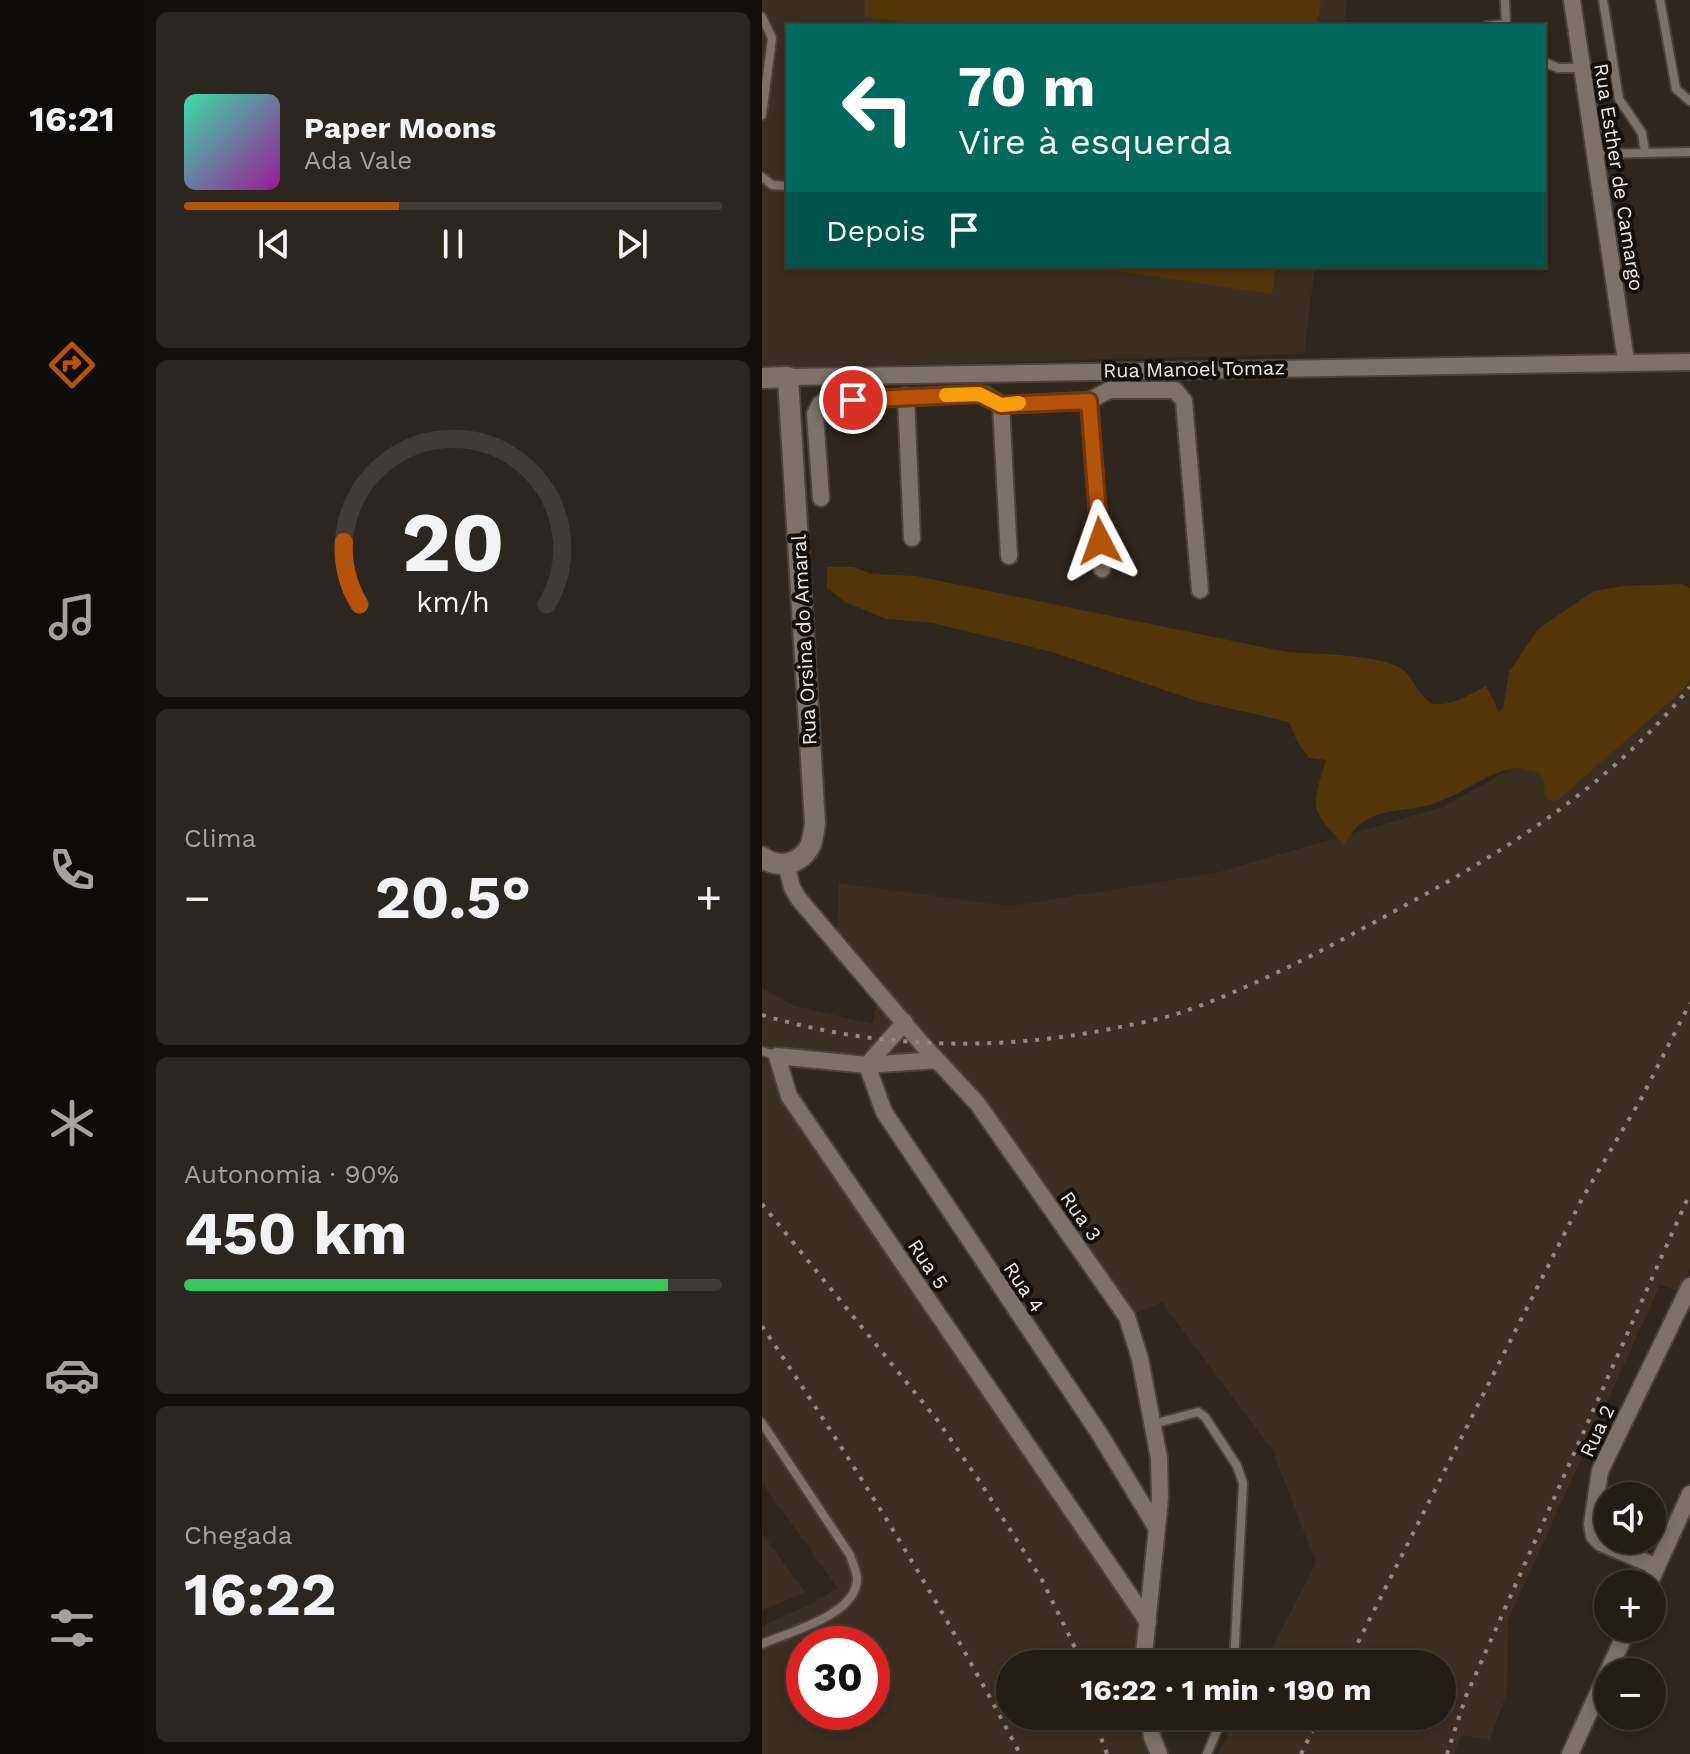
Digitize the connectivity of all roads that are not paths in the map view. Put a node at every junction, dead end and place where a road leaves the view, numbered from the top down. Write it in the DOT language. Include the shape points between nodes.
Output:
graph roads {
  1 [pos="1505,0"];
  2 [pos="1572,0"];
  3 [pos="1603,0"];
  4 [pos="1660,0"];
  5 [pos="762,17"];
  6 [pos="1507,24"];
  7 [pos="1546,63"];
  8 [pos="1583,68"];
  9 [pos="1690,101"];
  10 [pos="762,115"];
  11 [pos="1645,152"];
  12 [pos="1690,152"];
  13 [pos="1596,154"];
  14 [pos="762,177"];
  15 [pos="786,186"];
  16 [pos="1626,361"];
  17 [pos="1690,362"];
  18 [pos="1024,372"];
  19 [pos="788,377"];
  20 [pos="762,378"];
  21 [pos="906,396"];
  22 [pos="1089,401"];
  23 [pos="1023,403"];
  24 [pos="1001,405"];
  25 [pos="821,498"];
  26 [pos="912,538"];
  27 [pos="1009,556"];
  28 [pos="1102,569"];
  29 [pos="1200,590"];
  30 [pos="762,857"];
  31 [pos="786,864"];
  32 [pos="905,1022"];
  33 [pos="769,1054"];
  34 [pos="937,1060"];
  35 [pos="867,1065"];
  36 [pos="1690,1286"];
  37 [pos="762,1423"];
  38 [pos="1153,1424"];
  39 [pos="1690,1494"];
  40 [pos="1156,1527"];
  41 [pos="1657,1567"];
  42 [pos="1656,1570"];
  43 [pos="1148,1622"];
  44 [pos="1622,1642"];
  45 [pos="762,1644"];
  46 [pos="1145,1650"];
  47 [pos="1235,1650"];
  48 [pos="1151,1730"];
  49 [pos="1219,1730"];
  50 [pos="1159,1754"];
  51 [pos="1207,1754"];
  52 [pos="1570,1754"];
  1 -- 6 [label="lane"];
  2 -- 8 [label="street, Rua Esther de Camargo"];
  3 -- 11 [label="lane" via="1619,99 1642,133"];
  4 -- 9 [label="lane" via="1676,89"];
  5 -- 10 [label="lane" via="772,38"];
  7 -- 8 [label="lane"];
  8 -- 13 [label="street, Rua Esther de Camargo"];
  11 -- 12 [label="lane"];
  11 -- 13 [label="lane"];
  13 -- 16 [label="street, Rua Esther de Camargo"];
  14 -- 15 [label="lane" via="772,185"];
  16 -- 17 [label="street, Rua Manoel Tomaz"];
  16 -- 18 [label="street, Rua Manoel Tomaz"];
  18 -- 19 [label="street, Rua Manoel Tomaz"];
  18 -- 23 [label="street"];
  19 -- 20 [label="street, Rua Manoel Tomaz"];
  19 -- 31 [label="street, Rua Orsina do Amaral" via="815,824 804,854"];
  21 -- 24 [label="street" via="979,394"];
  21 -- 25 [label="street" via="820,404 815,414"];
  21 -- 26 [label="street"];
  22 -- 23 [label="street"];
  22 -- 28 [label="street"];
  22 -- 29 [label="street" via="1109,390 1175,390 1181,395"];
  23 -- 24 [label="street"];
  24 -- 27 [label="street"];
  30 -- 31 [label="street"];
  31 -- 32 [label="street, Rua 3" via="798,898"];
  32 -- 34 [label="street, Rua 3"];
  32 -- 35 [label="street"];
  33 -- 35 [label="street, Rua 5"];
  33 -- 43 [label="street, Rua 5" via="789,1096"];
  34 -- 35 [label="street, Rua 5"];
  34 -- 38 [label="street, Rua 3" via="977,1103 1127,1317"];
  35 -- 40 [label="street, Rua 4" via="884,1112"];
  36 -- 41 [label="street, Rua 2" via="1600,1471 1592,1524 1601,1543"];
  37 -- 45 [label="lane" via="850,1555 857,1579 851,1598 835,1613"];
  38 -- 40 [label="street, Rua 3" via="1160,1485"];
  38 -- 47 [label="lane" via="1198,1412 1237,1466 1243,1483"];
  39 -- 41 [label="street"];
  40 -- 43 [label="street, Rua 3"];
  41 -- 42 [label="street"];
  43 -- 46 [label="street, Rua 3"];
  44 -- 52 [label="street"];
  48 -- 50 [label="street"];
  49 -- 51 [label="lane"];
}
